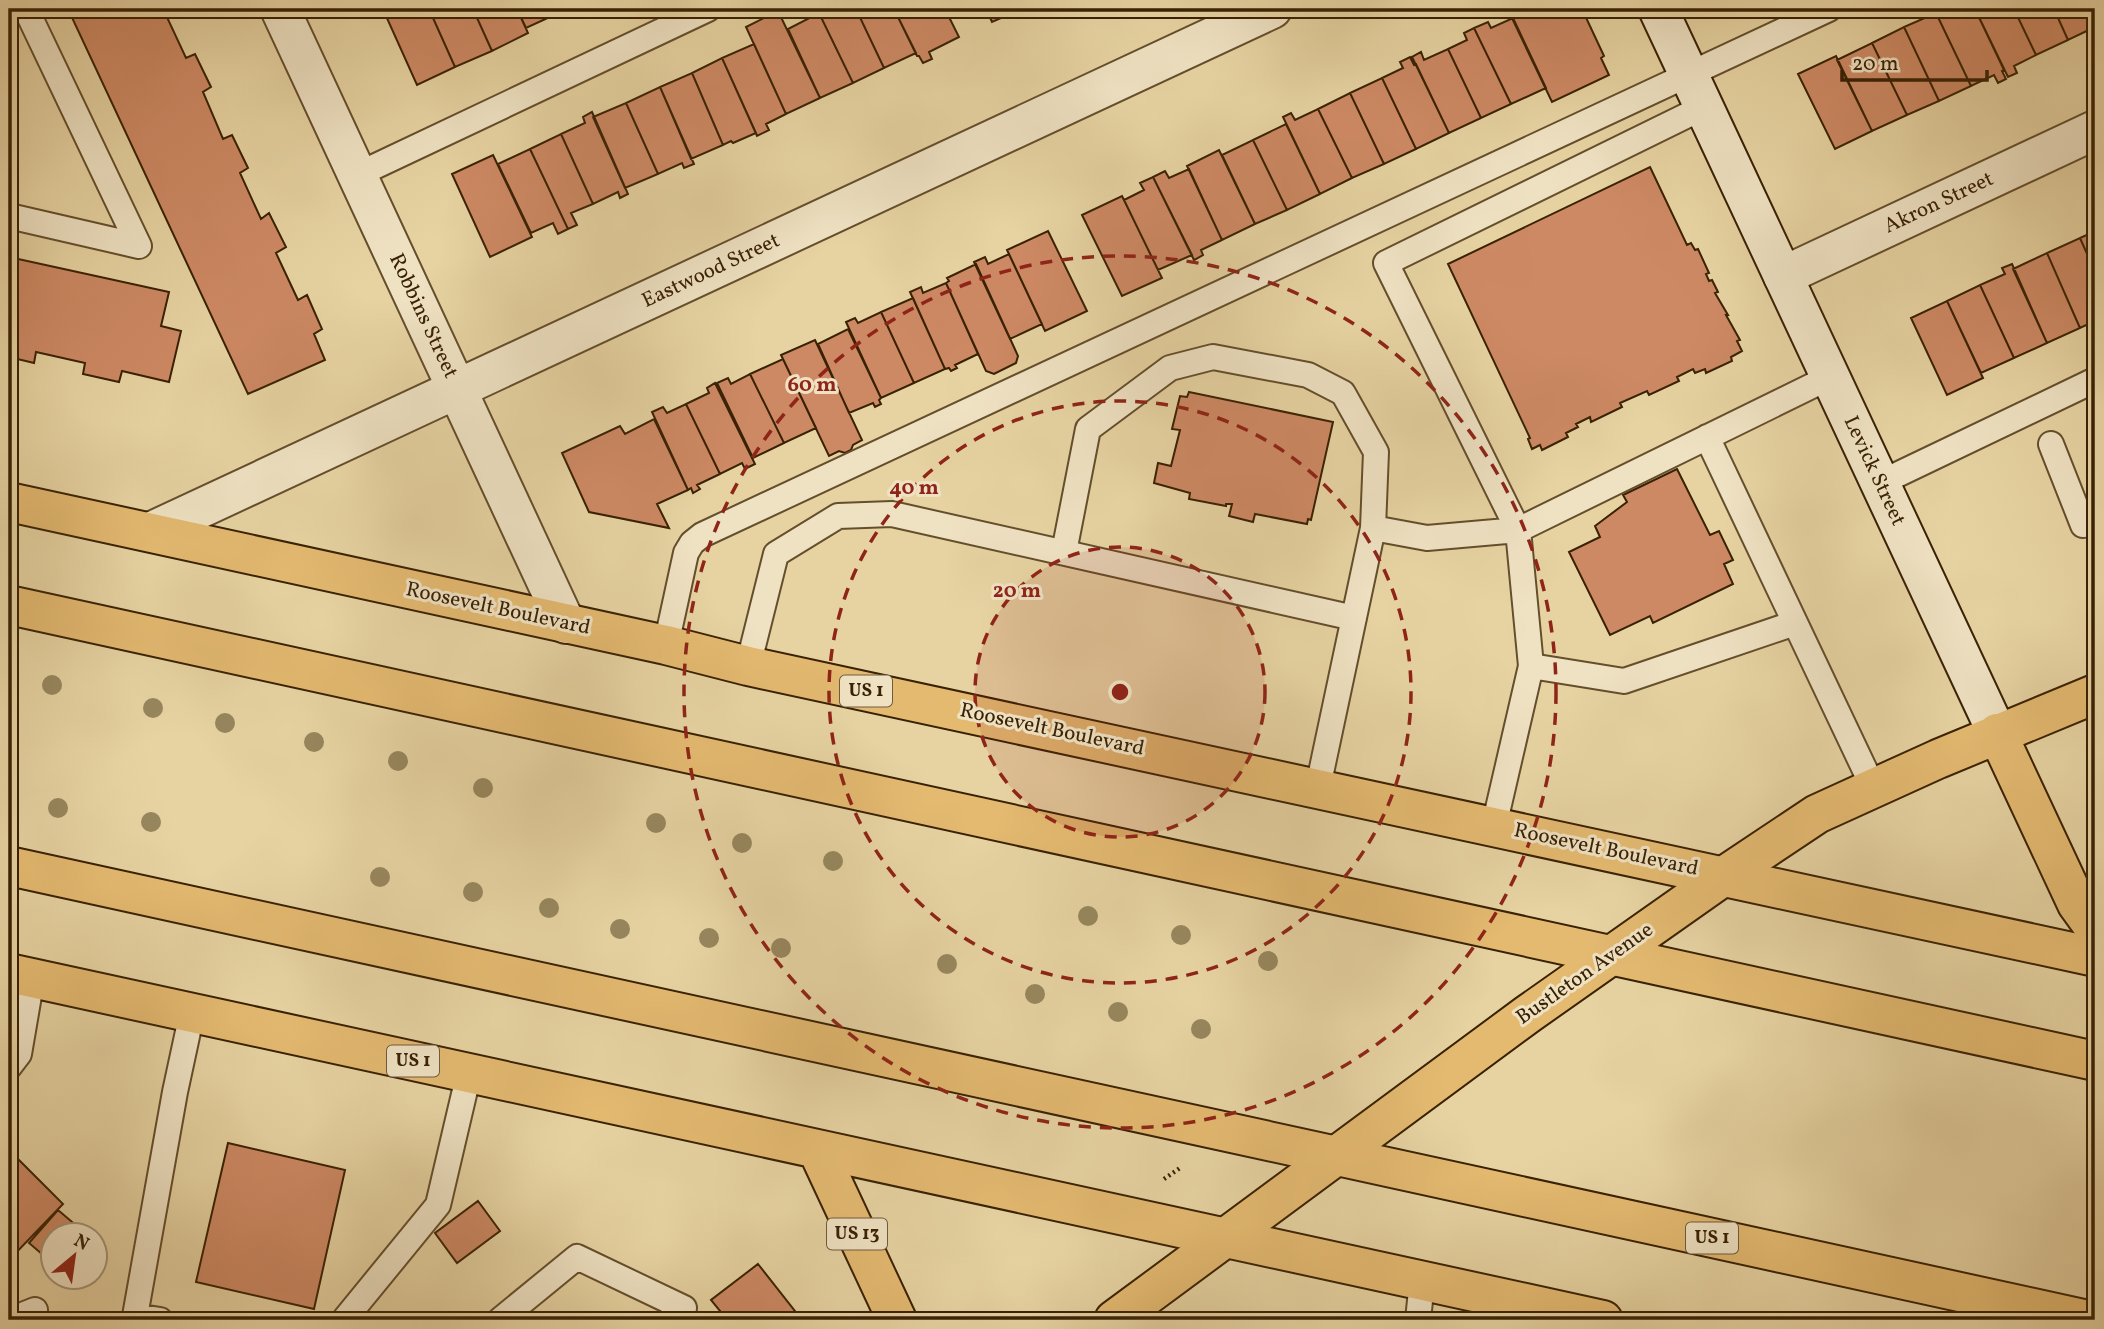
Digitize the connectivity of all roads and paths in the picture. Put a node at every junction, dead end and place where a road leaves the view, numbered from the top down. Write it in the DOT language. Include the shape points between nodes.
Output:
graph roads {
  1 [pos="26,9"];
  2 [pos="280,9"];
  3 [pos="708,9"];
  4 [pos="1272,9"];
  5 [pos="1658,9"];
  6 [pos="1829,9"];
  7 [pos="1696,90"];
  8 [pos="2095,130"];
  9 [pos="357,176"];
  10 [pos="9,216"];
  11 [pos="1783,276"];
  12 [pos="1830,377"];
  13 [pos="2095,380"];
  14 [pos="457,390"];
  15 [pos="1707,437"];
  16 [pos="2051,444"];
  17 [pos="1880,483"];
  18 [pos="9,502"];
  19 [pos="2095,521"];
  20 [pos="1373,528"];
  21 [pos="1518,530"];
  22 [pos="150,533"];
  23 [pos="1064,552"];
  24 [pos="9,605"];
  25 [pos="1354,618"];
  26 [pos="1795,622"];
  27 [pos="566,624"];
  28 [pos="666,645"];
  29 [pos="748,666"];
  30 [pos="1531,666"];
  31 [pos="2095,694"];
  32 [pos="1997,733"];
  33 [pos="1318,787"];
  34 [pos="1873,787"];
  35 [pos="1494,826"];
  36 [pos="9,866"];
  37 [pos="1724,876"];
  38 [pos="2095,929"];
  39 [pos="1609,955"];
  40 [pos="2095,957"];
  41 [pos="21,975"];
  42 [pos="192,1013"];
  43 [pos="2056,1052"];
  44 [pos="2095,1061"];
  45 [pos="9,1067"];
  46 [pos="469,1073"];
  47 [pos="2095,1088"];
  48 [pos="817,1149"];
  49 [pos="1336,1156"];
  50 [pos="1186,1164"];
  51 [pos="1158,1183"];
  52 [pos="1225,1238"];
  53 [pos="1422,1281"];
  54 [pos="34,1310"];
  55 [pos="10,1320"];
  56 [pos="160,1320"];
  57 [pos="344,1320"];
  58 [pos="500,1320"];
  59 [pos="669,1320"];
  60 [pos="897,1320"];
  61 [pos="1114,1320"];
  62 [pos="1418,1320"];
  63 [pos="1603,1320"];
  64 [pos="2088,1320"];
  1 -- 10 [label="lane" via="139,246"];
  2 -- 9 [label="street, Robbins Street"];
  3 -- 9 [label="lane"];
  4 -- 14 [label="street, Eastwood Street"];
  5 -- 7 [label="street, Levick Street"];
  6 -- 7 [label="lane"];
  7 -- 11 [label="street, Levick Street"];
  7 -- 21 [label="lane" via="1386,263"];
  7 -- 28 [label="lane" via="702,535 686,553"];
  8 -- 11 [label="street, Akron Street"];
  9 -- 14 [label="street, Robbins Street"];
  11 -- 12 [label="street, Levick Street"];
  12 -- 15 [label="lane"];
  12 -- 17 [label="street, Levick Street"];
  13 -- 17 [label="lane"];
  14 -- 22 [label="street, Eastwood Street"];
  14 -- 27 [label="street, Robbins Street"];
  15 -- 21 [label="lane"];
  15 -- 26 [label="lane"];
  16 -- 19 [label="lane" via="2083,526"];
  17 -- 32 [label="street, Levick Street"];
  18 -- 22 [label="main road, Roosevelt Boulevard / US 1"];
  20 -- 21 [label="lane" via="1427,538"];
  20 -- 23 [label="lane" via="1376,452 1343,393 1308,375 1213,357 1170,368 1088,429"];
  20 -- 25 [label="lane"];
  21 -- 30 [label="lane"];
  22 -- 27 [label="main road, Roosevelt Boulevard / US 1"];
  23 -- 25 [label="lane"];
  23 -- 29 [label="lane" via="892,514 838,516 776,554"];
  24 -- 39 [label="main road"];
  25 -- 33 [label="lane"];
  26 -- 30 [label="lane" via="1624,681"];
  26 -- 34 [label="lane"];
  27 -- 28 [label="main road, Roosevelt Boulevard / US 1"];
  28 -- 29 [label="main road, Roosevelt Boulevard / US 1"];
  29 -- 33 [label="main road, Roosevelt Boulevard / US 1"];
  30 -- 35 [label="lane"];
  31 -- 32 [label="main road, Bustleton Avenue"];
  32 -- 34 [label="main road, Bustleton Avenue"];
  32 -- 38 [label="main road, Levick Street" via="2077,904"];
  33 -- 35 [label="main road, Roosevelt Boulevard / US 1"];
  34 -- 37 [label="main road, Bustleton Avenue" via="1818,814"];
  35 -- 37 [label="main road, Roosevelt Boulevard / US 1"];
  36 -- 49 [label="main road, US 1"];
  37 -- 39 [label="main road, Bustleton Avenue"];
  37 -- 40 [label="main road, Roosevelt Boulevard / US 1"];
  39 -- 43 [label="main road"];
  39 -- 49 [label="main road, Bustleton Avenue"];
  41 -- 42 [label="main road, US 1"];
  41 -- 45 [label="lane" via="19,1054"];
  42 -- 46 [label="main road, US 1"];
  42 -- 56 [label="lane" via="135,1316"];
  43 -- 44 [label="main road"];
  43 -- 47 [label="main road"];
  46 -- 48 [label="main road, US 1"];
  46 -- 57 [label="lane" via="438,1205"];
  48 -- 52 [label="main road, US 1"];
  48 -- 60 [label="main road, US 13"];
  49 -- 52 [label="main road, Bustleton Avenue"];
  49 -- 64 [label="main road, US 1"];
  50 -- 51 [label="path"];
  52 -- 53 [label="main road, US 1"];
  52 -- 61 [label="main road, Bustleton Avenue"];
  53 -- 62 [label="lane"];
  53 -- 63 [label="main road, US 1"];
  54 -- 55 [label="lane"];
  58 -- 59 [label="lane" via="577,1257 684,1308"];
}
